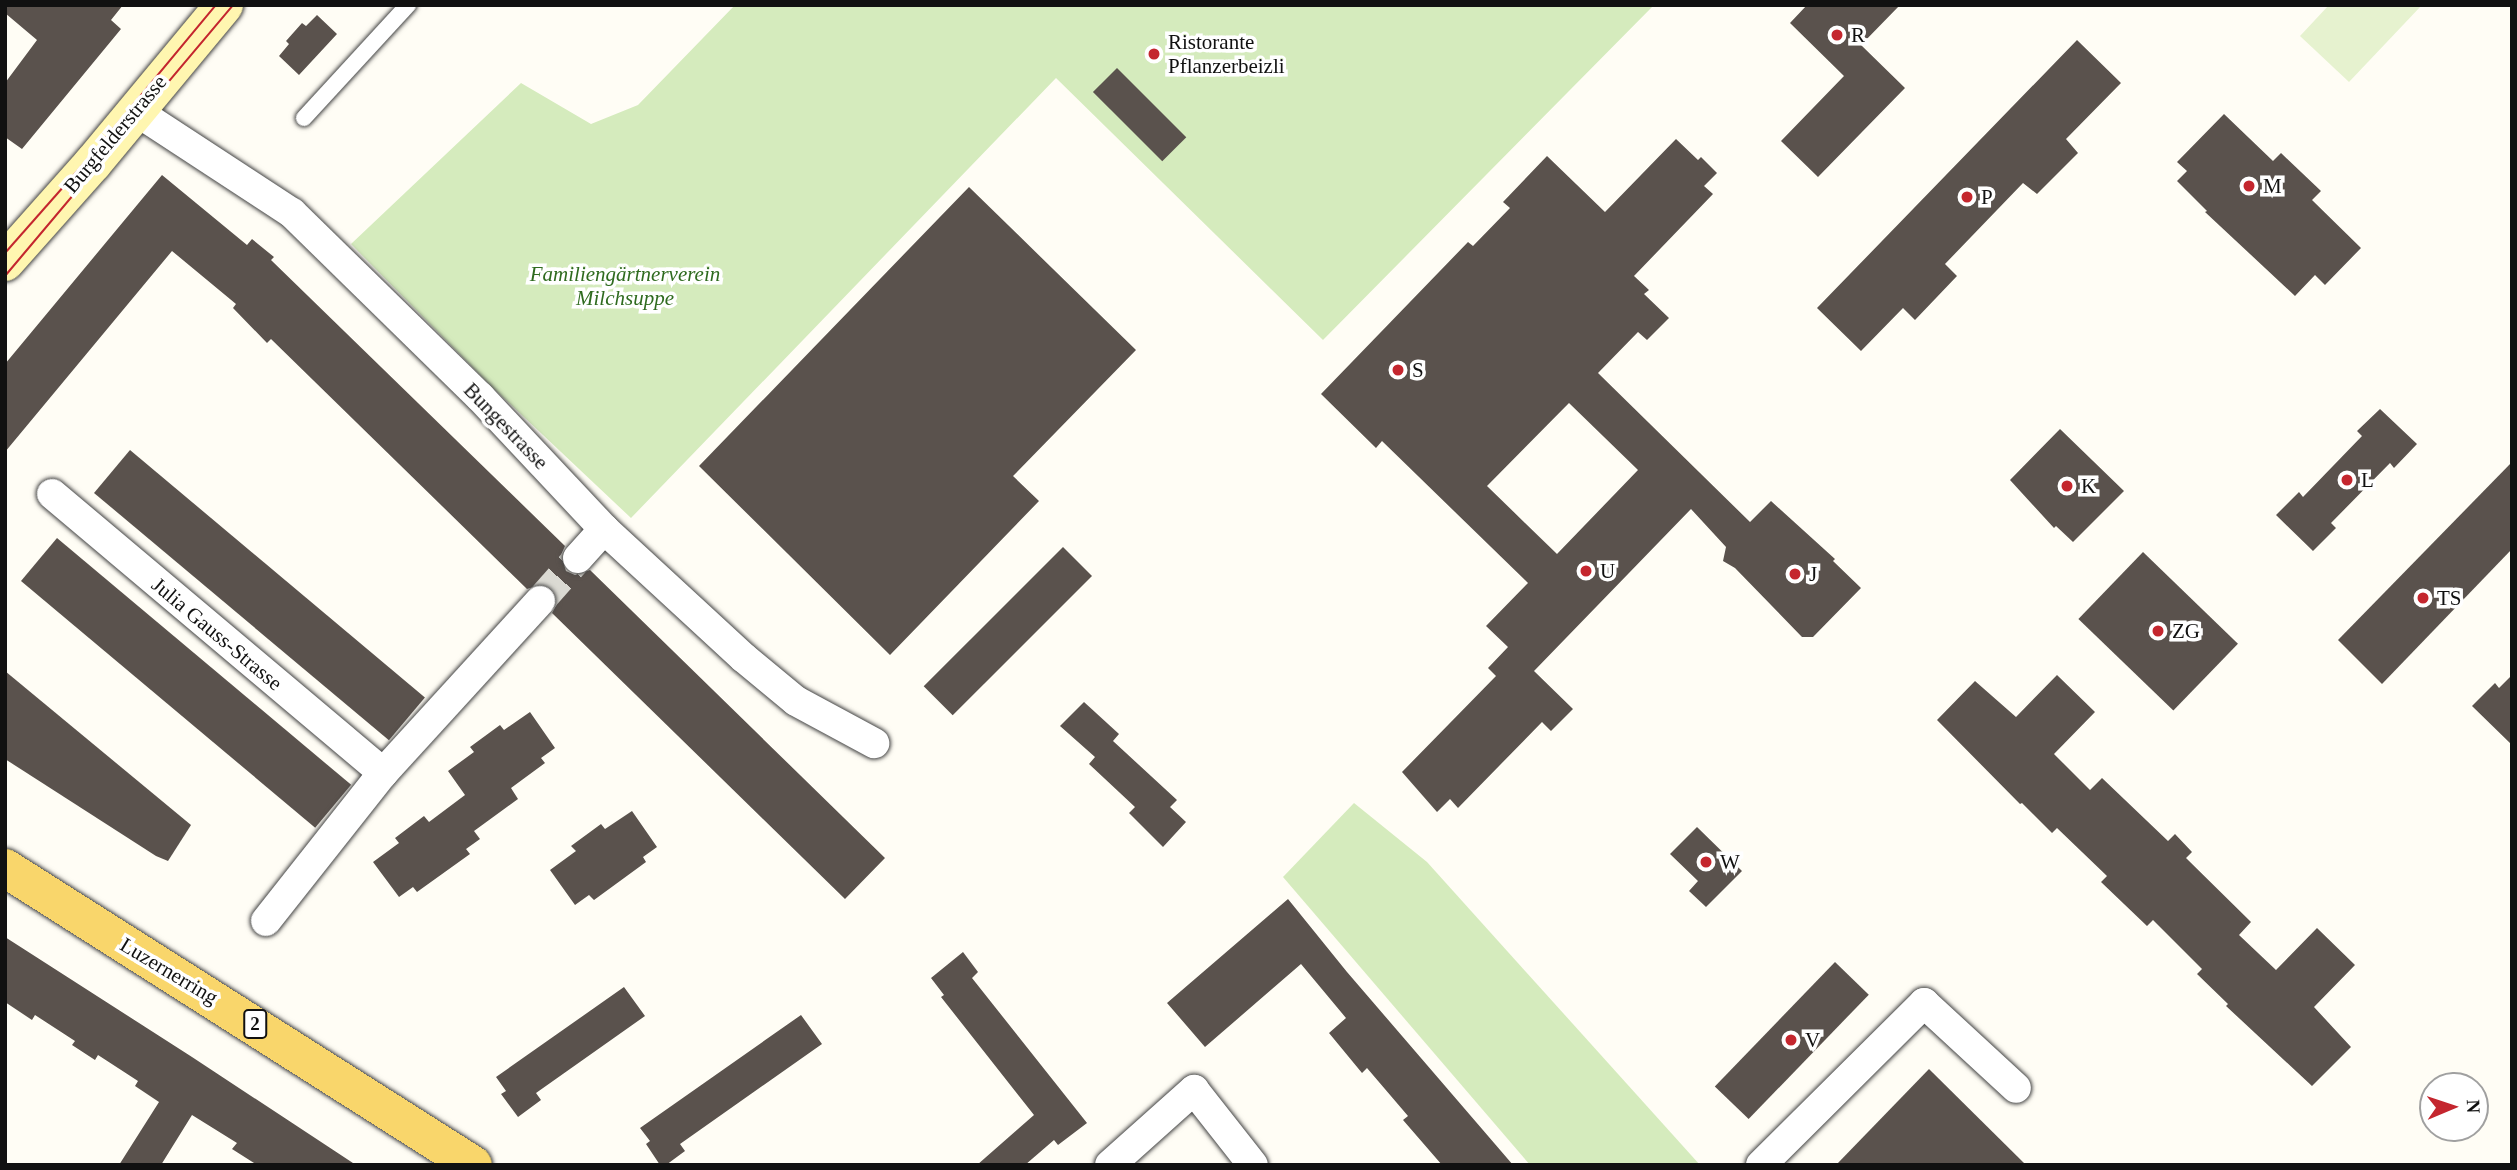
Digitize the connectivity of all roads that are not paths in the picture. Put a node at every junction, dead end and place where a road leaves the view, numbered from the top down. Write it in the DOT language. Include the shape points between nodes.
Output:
graph roads {
  1 [pos="224,5"];
  2 [pos="408,5"];
  3 [pos="136,111"];
  4 [pos="304,118"];
  5 [pos="5,262"];
  6 [pos="52,495"];
  7 [pos="604,529"];
  8 [pos="578,558"];
  9 [pos="540,601"];
  10 [pos="873,743"];
  11 [pos="383,773"];
  12 [pos="5,868"];
  13 [pos="266,921"];
  14 [pos="2016,1088"];
  15 [pos="474,1165"];
  16 [pos="1110,1165"];
  17 [pos="1253,1165"];
  18 [pos="1761,1165"];
  1 -- 3 [label="main road, Burgfelderstrasse"];
  2 -- 4 [label="lane"];
  3 -- 5 [label="main road, Burgfelderstrasse"];
  3 -- 7 [label="street, Bungestrasse" via="292,213 480,397"];
  6 -- 11 [label="street, Julia Gauss-Strasse"];
  7 -- 8 [label="street"];
  7 -- 10 [label="street, Bungestrasse" via="796,701"];
  9 -- 11 [label="street"];
  11 -- 13 [label="street"];
  12 -- 15 [label="main road, Luzernerring / 2"];
  14 -- 18 [label="street" via="1924,1003"];
  16 -- 17 [label="street" via="1194,1090"];
}
